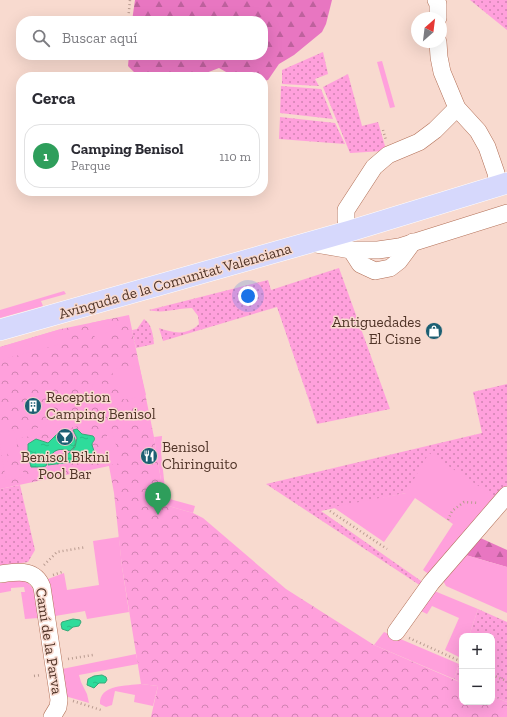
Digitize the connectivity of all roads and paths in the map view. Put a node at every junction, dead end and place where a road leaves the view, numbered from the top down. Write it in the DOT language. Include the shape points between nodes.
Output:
graph roads {
  1 [pos="130,0"];
  2 [pos="436,0"];
  3 [pos="438,12"];
  4 [pos="128,16"];
  5 [pos="438,48"];
  6 [pos="457,108"];
  7 [pos="503,185"];
  8 [pos="507,213"];
  9 [pos="351,241"];
  10 [pos="0,330"];
  11 [pos="507,495"];
  12 [pos="495,509"];
  13 [pos="330,511"];
  14 [pos="448,520"];
  15 [pos="86,547"];
  16 [pos="387,550"];
  17 [pos="0,574"];
  18 [pos="34,576"];
  19 [pos="396,632"];
  20 [pos="93,655"];
  21 [pos="54,661"];
  22 [pos="459,661"];
  23 [pos="495,676"];
  24 [pos="507,681"];
  25 [pos="59,697"];
  26 [pos="101,710"];
  27 [pos="52,717"];
  1 -- 4 [label="path"];
  2 -- 3 [label="street"];
  5 -- 6 [label="street" via="442,72"];
  6 -- 7 [label="street" via="478,131"];
  6 -- 9 [label="street" via="419,142 388,155 374,167 346,210"];
  7 -- 9 [label="main road, Avinguda de la Comunitat Valenciana"];
  8 -- 9 [label="street" via="378,250"];
  9 -- 10 [label="main road, Avinguda de la Comunitat Valenciana" via="310,243"];
  11 -- 12 [label="street"];
  12 -- 14 [label="path" via="478,503 464,502 452,511"];
  12 -- 19 [label="street" via="431,583"];
  13 -- 16 [label="path"];
  15 -- 18 [label="path" via="57,552"];
  17 -- 18 [label="street, Camí de la Parva" via="23,572"];
  18 -- 21 [label="street, Camí de la Parva" via="42,587"];
  19 -- 22 [label="path"];
  20 -- 21 [label="path"];
  21 -- 25 [label="street, Camí de la Parva"];
  23 -- 24 [label="path"];
  25 -- 26 [label="path"];
  25 -- 27 [label="street, Camí de la Parva" via="58,707"];
}
